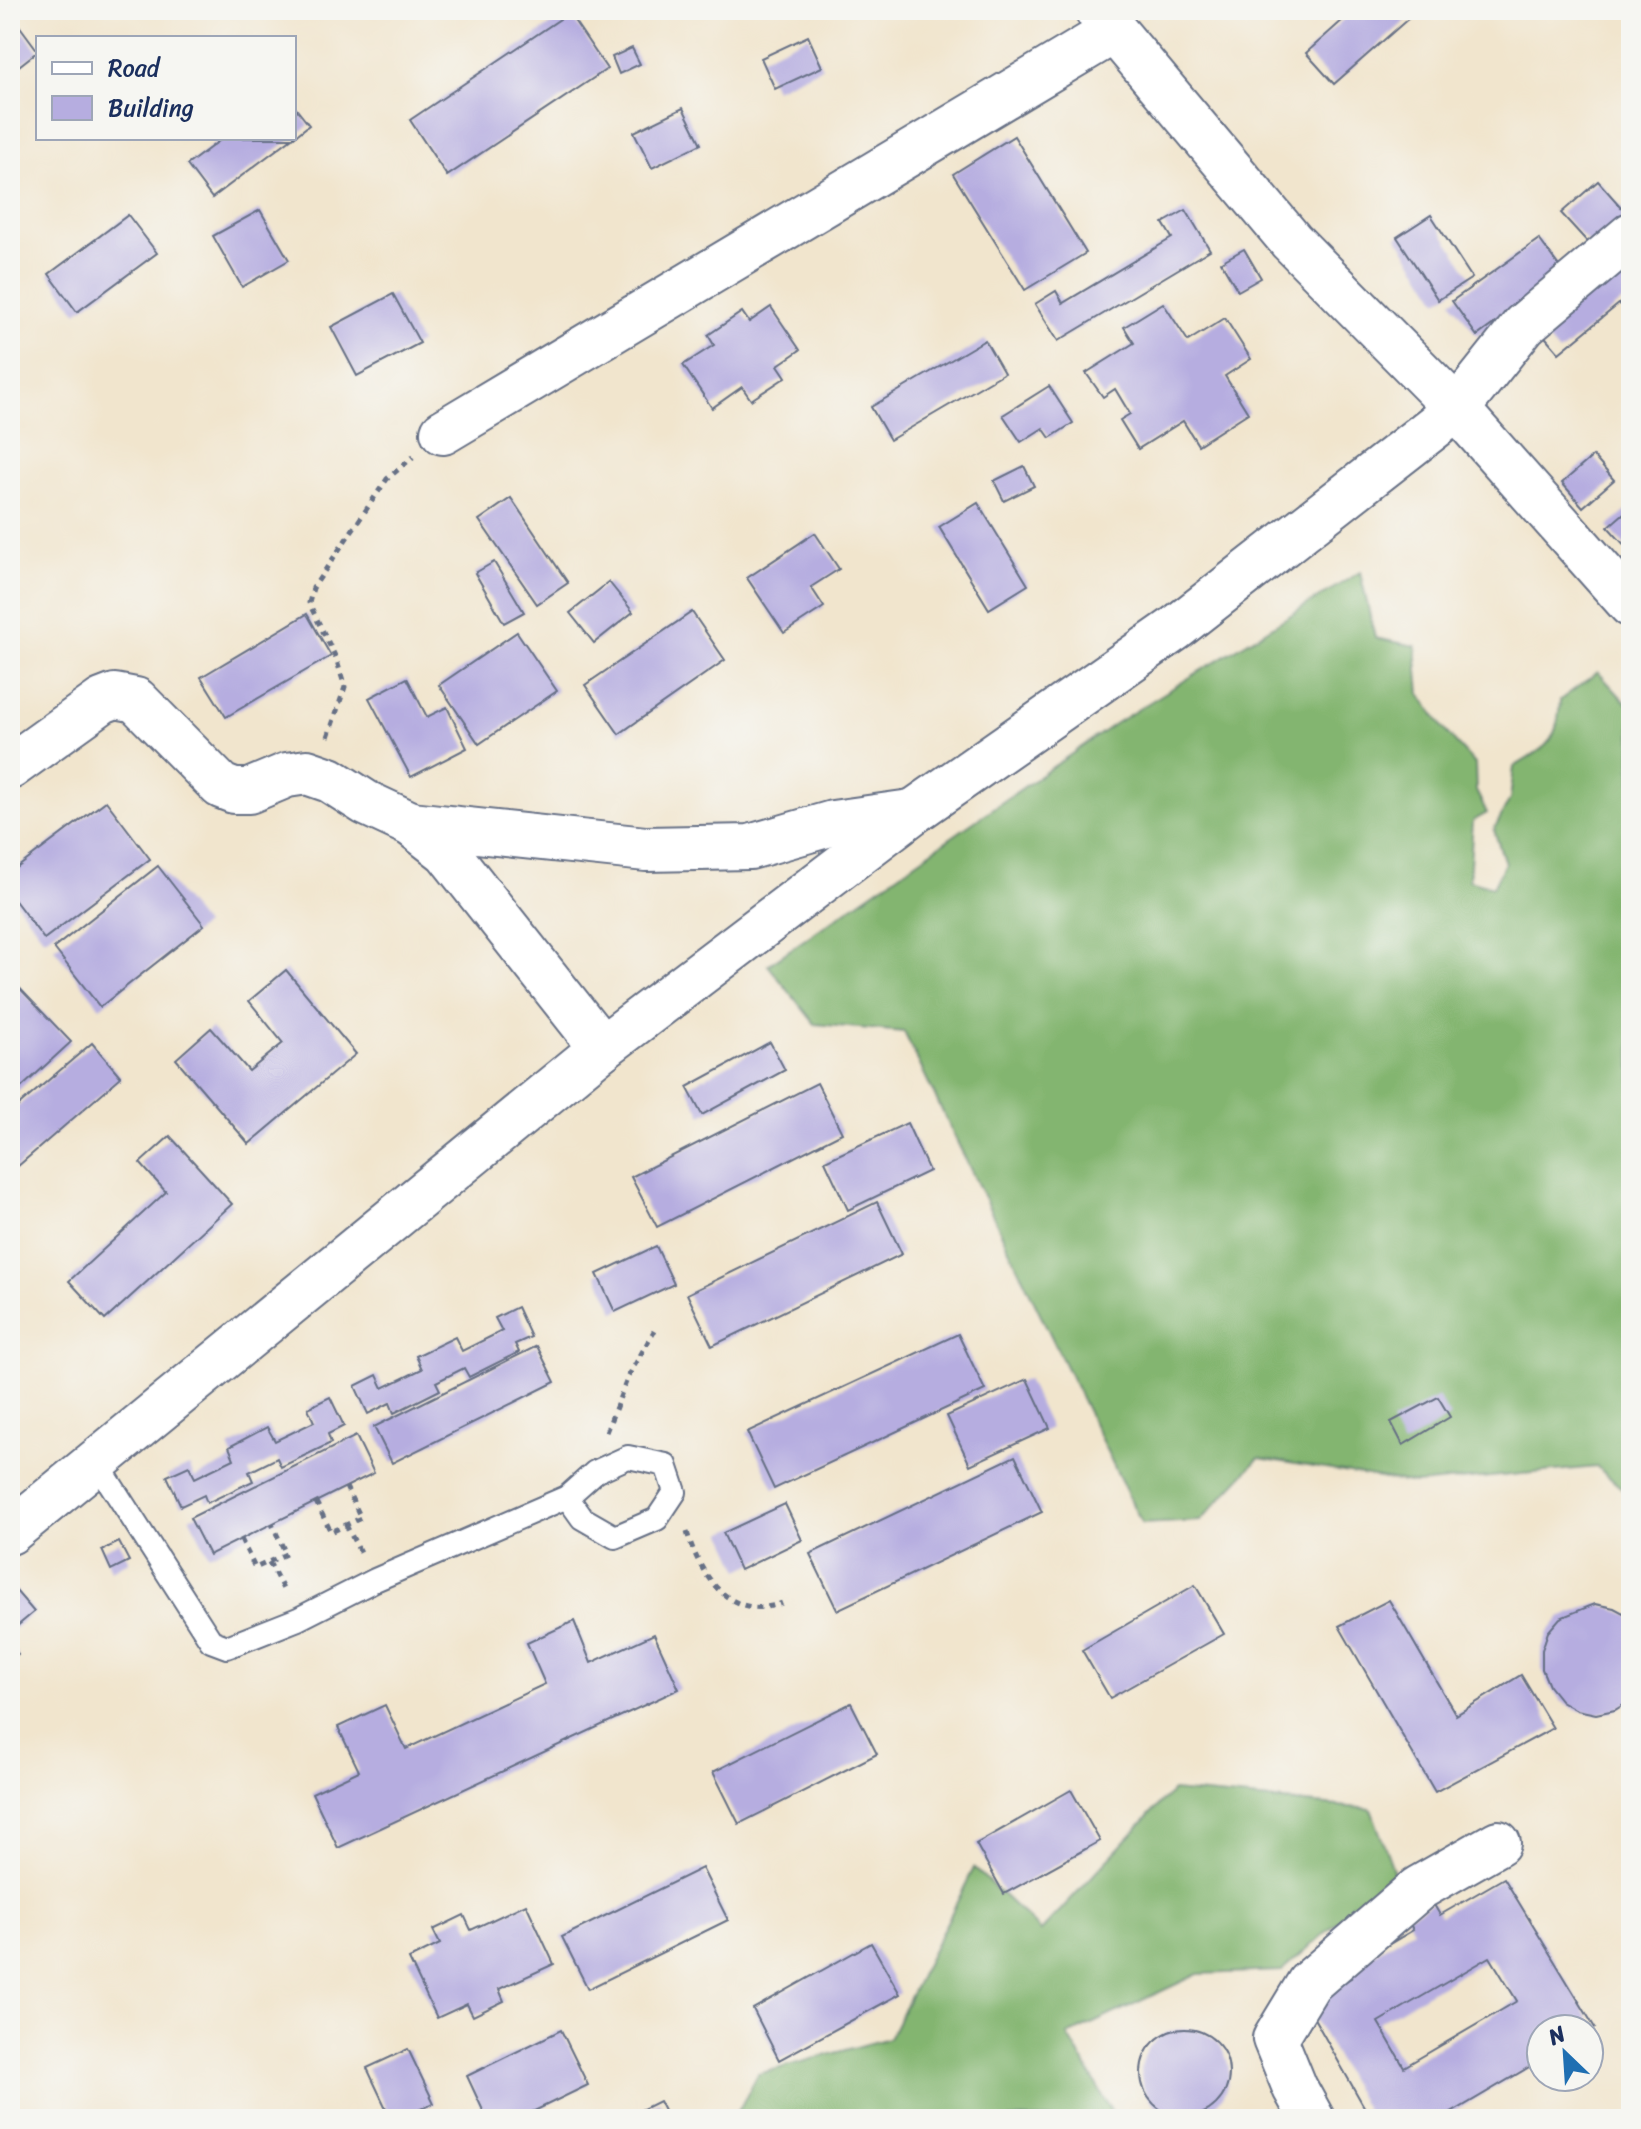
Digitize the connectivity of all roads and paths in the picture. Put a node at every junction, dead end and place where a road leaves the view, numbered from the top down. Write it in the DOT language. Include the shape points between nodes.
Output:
graph roads {
  1 [pos="1106,21"];
  2 [pos="1631,235"];
  3 [pos="1457,409"];
  4 [pos="443,432"];
  5 [pos="1631,605"];
  6 [pos="10,767"];
  7 [pos="307,772"];
  8 [pos="913,812"];
  9 [pos="411,824"];
  10 [pos="602,1048"];
  11 [pos="654,1331"];
  12 [pos="97,1463"];
  13 [pos="595,1472"];
  14 [pos="346,1487"];
  15 [pos="675,1492"];
  16 [pos="567,1497"];
  17 [pos="316,1502"];
  18 [pos="272,1524"];
  19 [pos="10,1532"];
  20 [pos="241,1539"];
  21 [pos="782,1603"];
  22 [pos="1498,1843"];
  23 [pos="1312,2119"];
  1 -- 3 [label="street" via="1291,241"];
  1 -- 4 [label="street"];
  2 -- 3 [label="street" via="1524,325"];
  3 -- 5 [label="street"];
  3 -- 8 [label="street" via="1176,628"];
  4 -- 7 [label="path" via="387,479 313,588 309,603 345,687 328,738"];
  6 -- 7 [label="street" via="102,701 127,696 221,786 249,791"];
  7 -- 9 [label="street"];
  8 -- 9 [label="street" via="833,823 750,847 720,848 646,849"];
  8 -- 10 [label="street"];
  9 -- 10 [label="street" via="447,852"];
  10 -- 12 [label="street"];
  11 -- 13 [label="path" via="610,1418"];
  12 -- 16 [label="lane" via="211,1641 227,1647"];
  12 -- 19 [label="street"];
  13 -- 15 [label="lane" via="628,1457 666,1465"];
  13 -- 16 [label="lane"];
  14 -- 17 [label="path" via="361,1518 331,1532"];
  15 -- 16 [label="lane" via="657,1519 615,1537 582,1518"];
  15 -- 21 [label="path" via="705,1574 733,1603 764,1610"];
  18 -- 20 [label="path" via="286,1554 255,1568"];
  22 -- 23 [label="street" via="1419,1888 1309,1983 1275,2039"];
}
